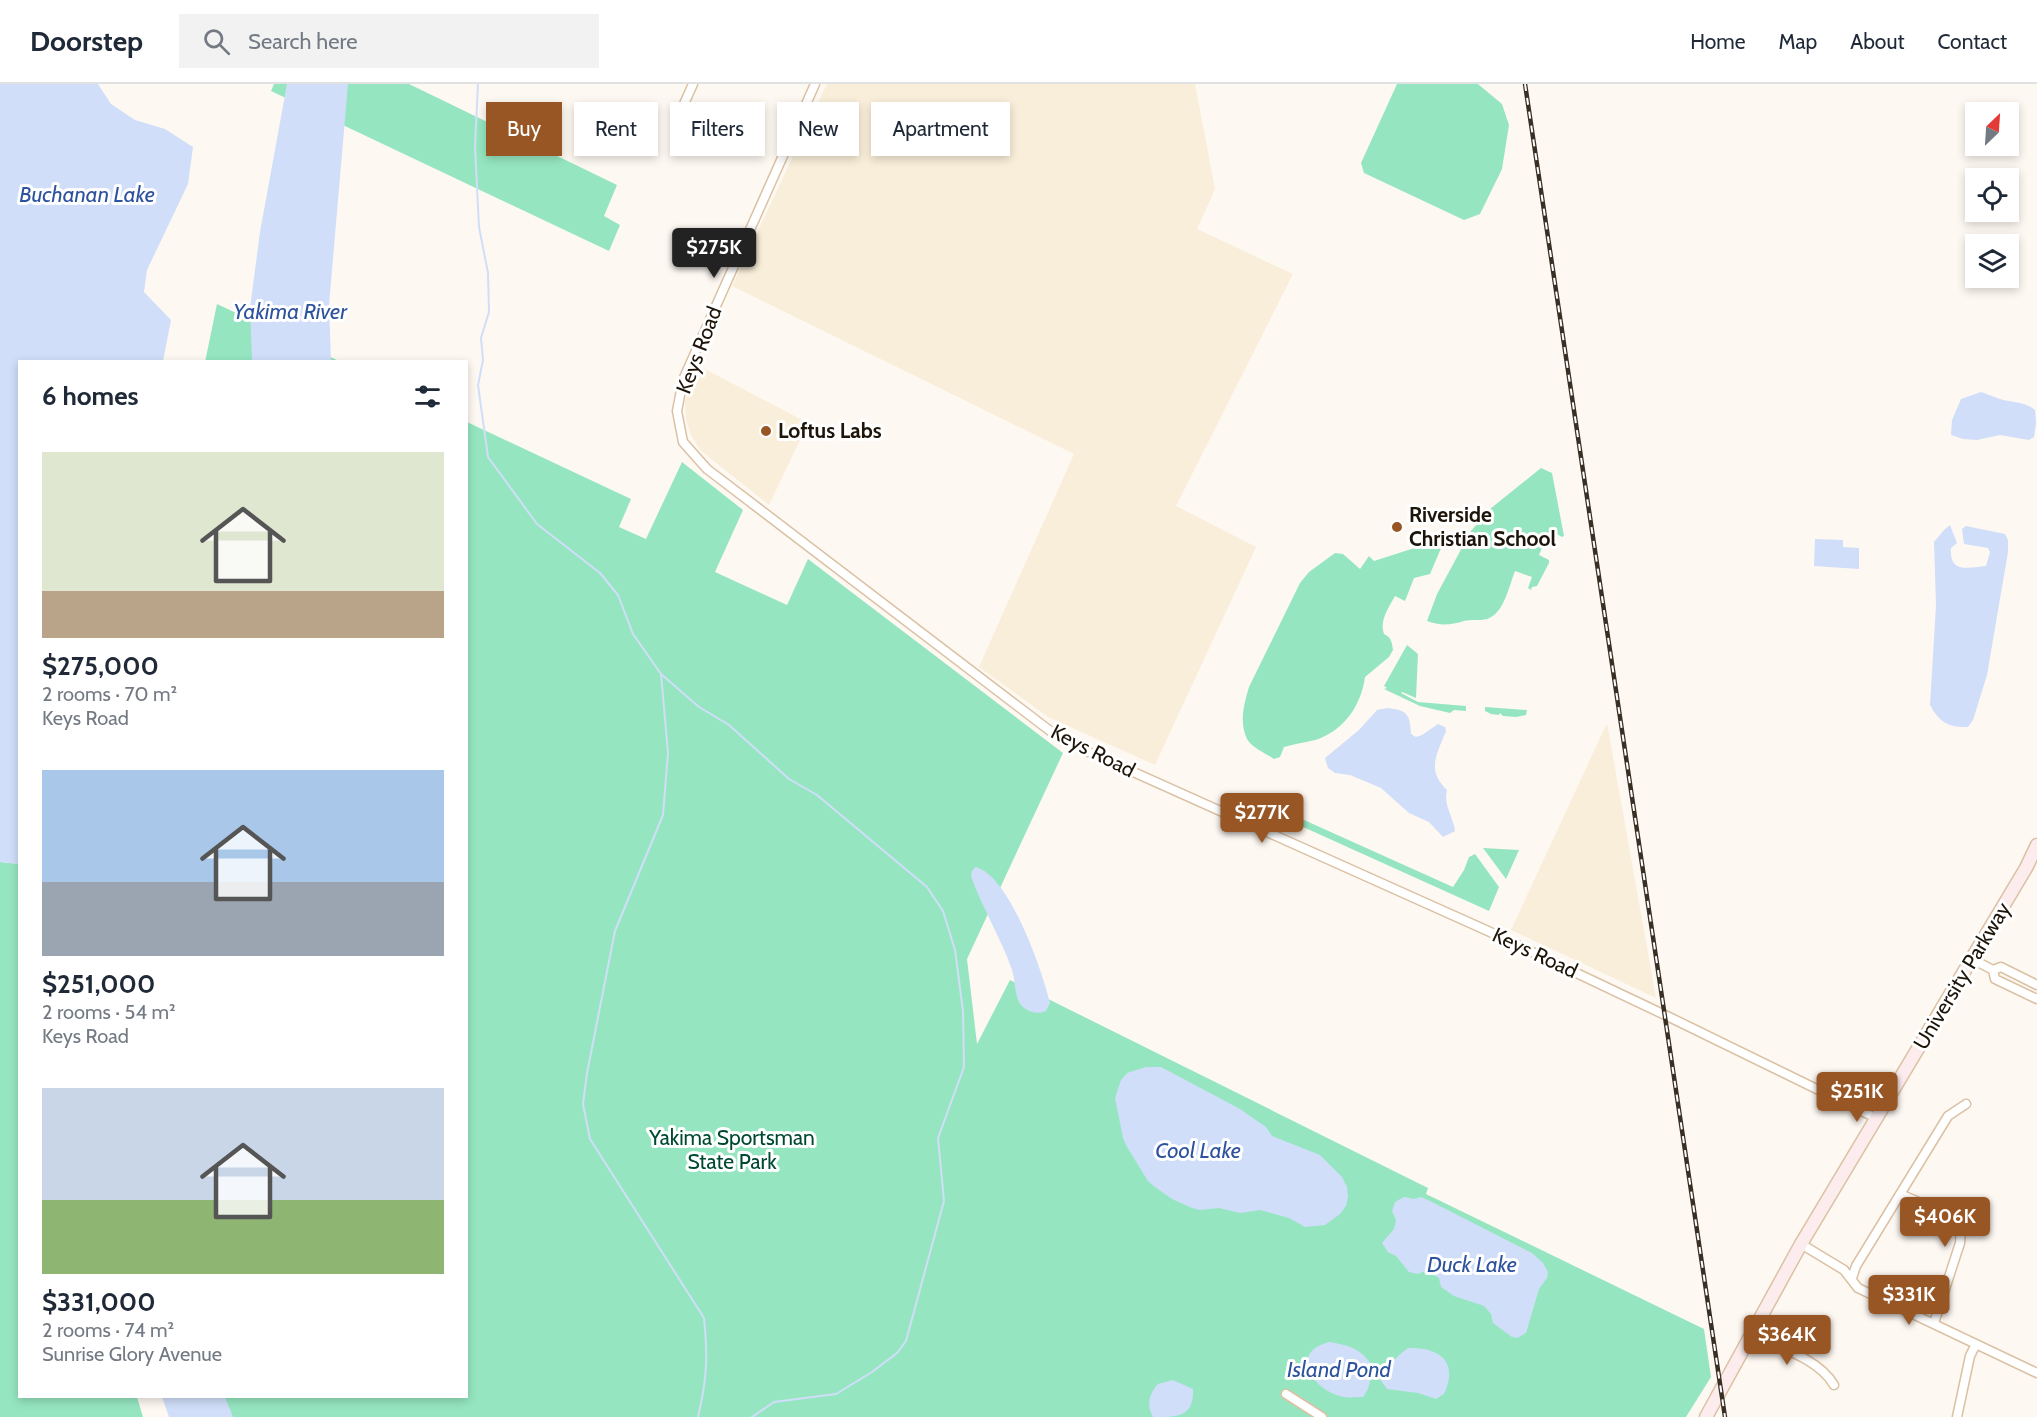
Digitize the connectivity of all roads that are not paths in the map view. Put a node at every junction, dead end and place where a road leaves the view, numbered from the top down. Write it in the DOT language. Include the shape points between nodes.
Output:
graph roads {
  1 [pos="693,84"];
  2 [pos="815,84"];
  3 [pos="685,102"];
  4 [pos="2037,845"];
  5 [pos="1972,959"];
  6 [pos="1993,970"];
  7 [pos="2037,985"];
  8 [pos="2037,999"];
  9 [pos="1966,1104"];
  10 [pos="1878,1119"];
  11 [pos="1900,1194"];
  12 [pos="1802,1244"];
  13 [pos="1852,1278"];
  14 [pos="1934,1323"];
  15 [pos="1752,1335"];
  16 [pos="1976,1344"];
  17 [pos="2037,1372"];
  18 [pos="1834,1385"];
  19 [pos="1286,1394"];
  20 [pos="1322,1417"];
  21 [pos="1706,1417"];
  22 [pos="1957,1417"];
  1 -- 3 [label="street"];
  2 -- 10 [label="street, Keys Road" via="683,380 677,411 683,442 707,469 1062,740 1497,936"];
  4 -- 5 [label="main road, University Parkway"];
  5 -- 6 [label="street"];
  5 -- 10 [label="main road, University Parkway"];
  6 -- 7 [label="street" via="2001,967"];
  6 -- 8 [label="street" via="1995,979"];
  9 -- 11 [label="street" via="1948,1116"];
  10 -- 12 [label="main road, University Parkway"];
  11 -- 13 [label="street"];
  11 -- 14 [label="street" via="1953,1217 1961,1229 1960,1244"];
  12 -- 13 [label="street"];
  12 -- 15 [label="main road, University Parkway"];
  13 -- 14 [label="street" via="1858,1288"];
  14 -- 16 [label="street"];
  15 -- 18 [label="street" via="1818,1366"];
  15 -- 21 [label="main road, University Parkway"];
  16 -- 17 [label="street"];
  16 -- 22 [label="street"];
  19 -- 20 [label="street"];
}
